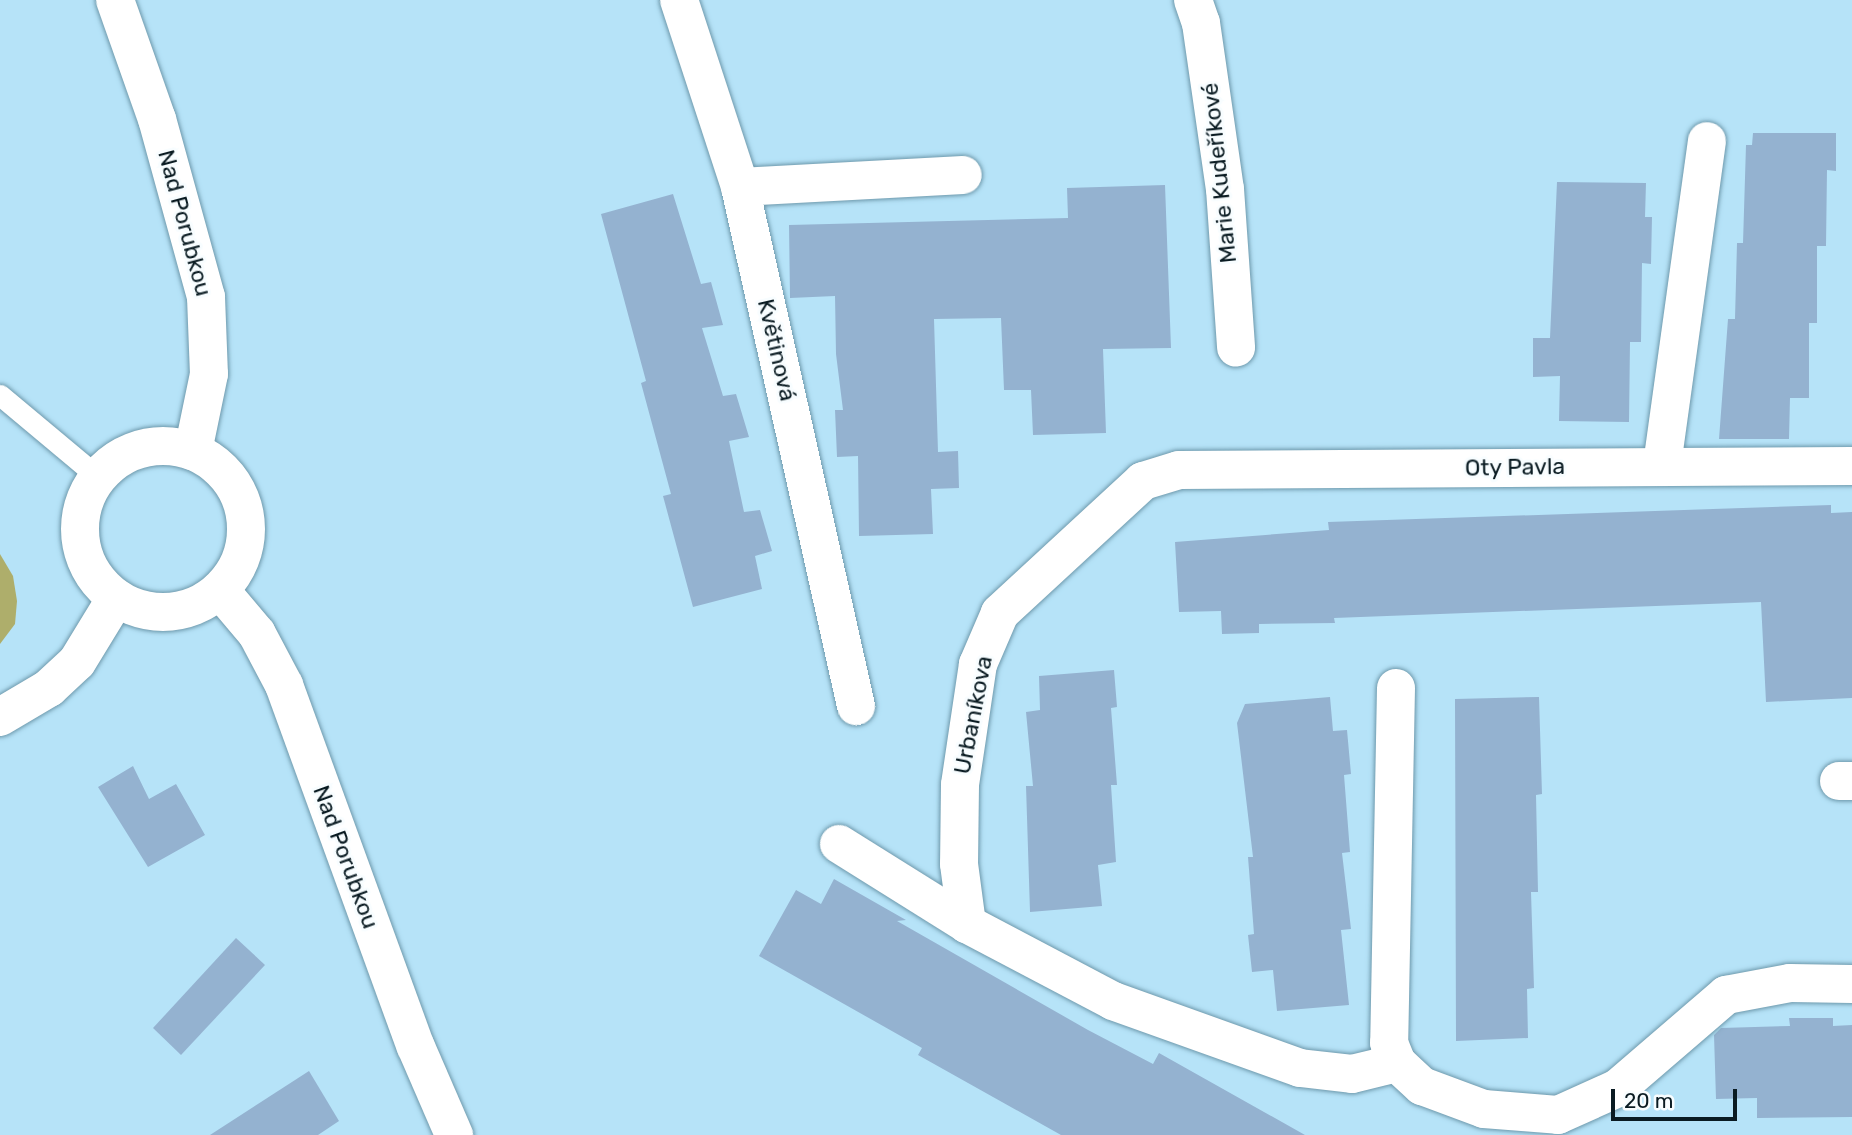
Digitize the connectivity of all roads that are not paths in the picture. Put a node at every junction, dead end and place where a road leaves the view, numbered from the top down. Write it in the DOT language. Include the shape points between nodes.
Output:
graph roads {
  1 [pos="115,0"];
  2 [pos="679,0"];
  3 [pos="1193,0"];
  4 [pos="1707,141"];
  5 [pos="963,175"];
  6 [pos="740,187"];
  7 [pos="1236,348"];
  8 [pos="0,395"];
  9 [pos="193,451"];
  10 [pos="1662,465"];
  11 [pos="1852,466"];
  12 [pos="1179,470"];
  13 [pos="98,477"];
  14 [pos="220,590"];
  15 [pos="117,598"];
  16 [pos="1396,688"];
  17 [pos="856,706"];
  18 [pos="0,717"];
  19 [pos="839,844"];
  20 [pos="967,925"];
  21 [pos="1852,984"];
  22 [pos="1397,1063"];
  23 [pos="454,1135"];
  1 -- 9 [label="main road, Nad Porubkou" via="157,119 206,297 209,374"];
  2 -- 6 [label="main road, Květinová"];
  3 -- 7 [label="main road, Marie Kudeříkové" via="1201,23 1224,189"];
  4 -- 10 [label="main road"];
  5 -- 6 [label="main road"];
  6 -- 17 [label="main road, Květinová"];
  8 -- 13 [label="lane"];
  9 -- 13 [label="main road" via="159,446 141,449"];
  9 -- 14 [label="main road" via="231,481 246,525 235,571"];
  10 -- 11 [label="main road, Oty Pavla"];
  10 -- 12 [label="main road, Oty Pavla"];
  12 -- 20 [label="main road, Urbaníkova" via="1143,481 1000,613 978,664 960,785 958,864"];
  13 -- 15 [label="main road" via="86,496 81,542 99,583"];
  14 -- 15 [label="main road" via="202,603 158,612"];
  14 -- 23 [label="main road, Nad Porubkou" via="257,634 284,685 412,1035"];
  15 -- 18 [label="main road" via="77,662 49,688"];
  16 -- 22 [label="main road" via="1389,1043"];
  19 -- 20 [label="main road"];
  20 -- 22 [label="main road" via="1113,1001 1300,1068 1352,1074"];
  21 -- 22 [label="main road" via="1790,983 1726,995 1618,1088 1558,1115 1484,1109 1422,1086"];
}
